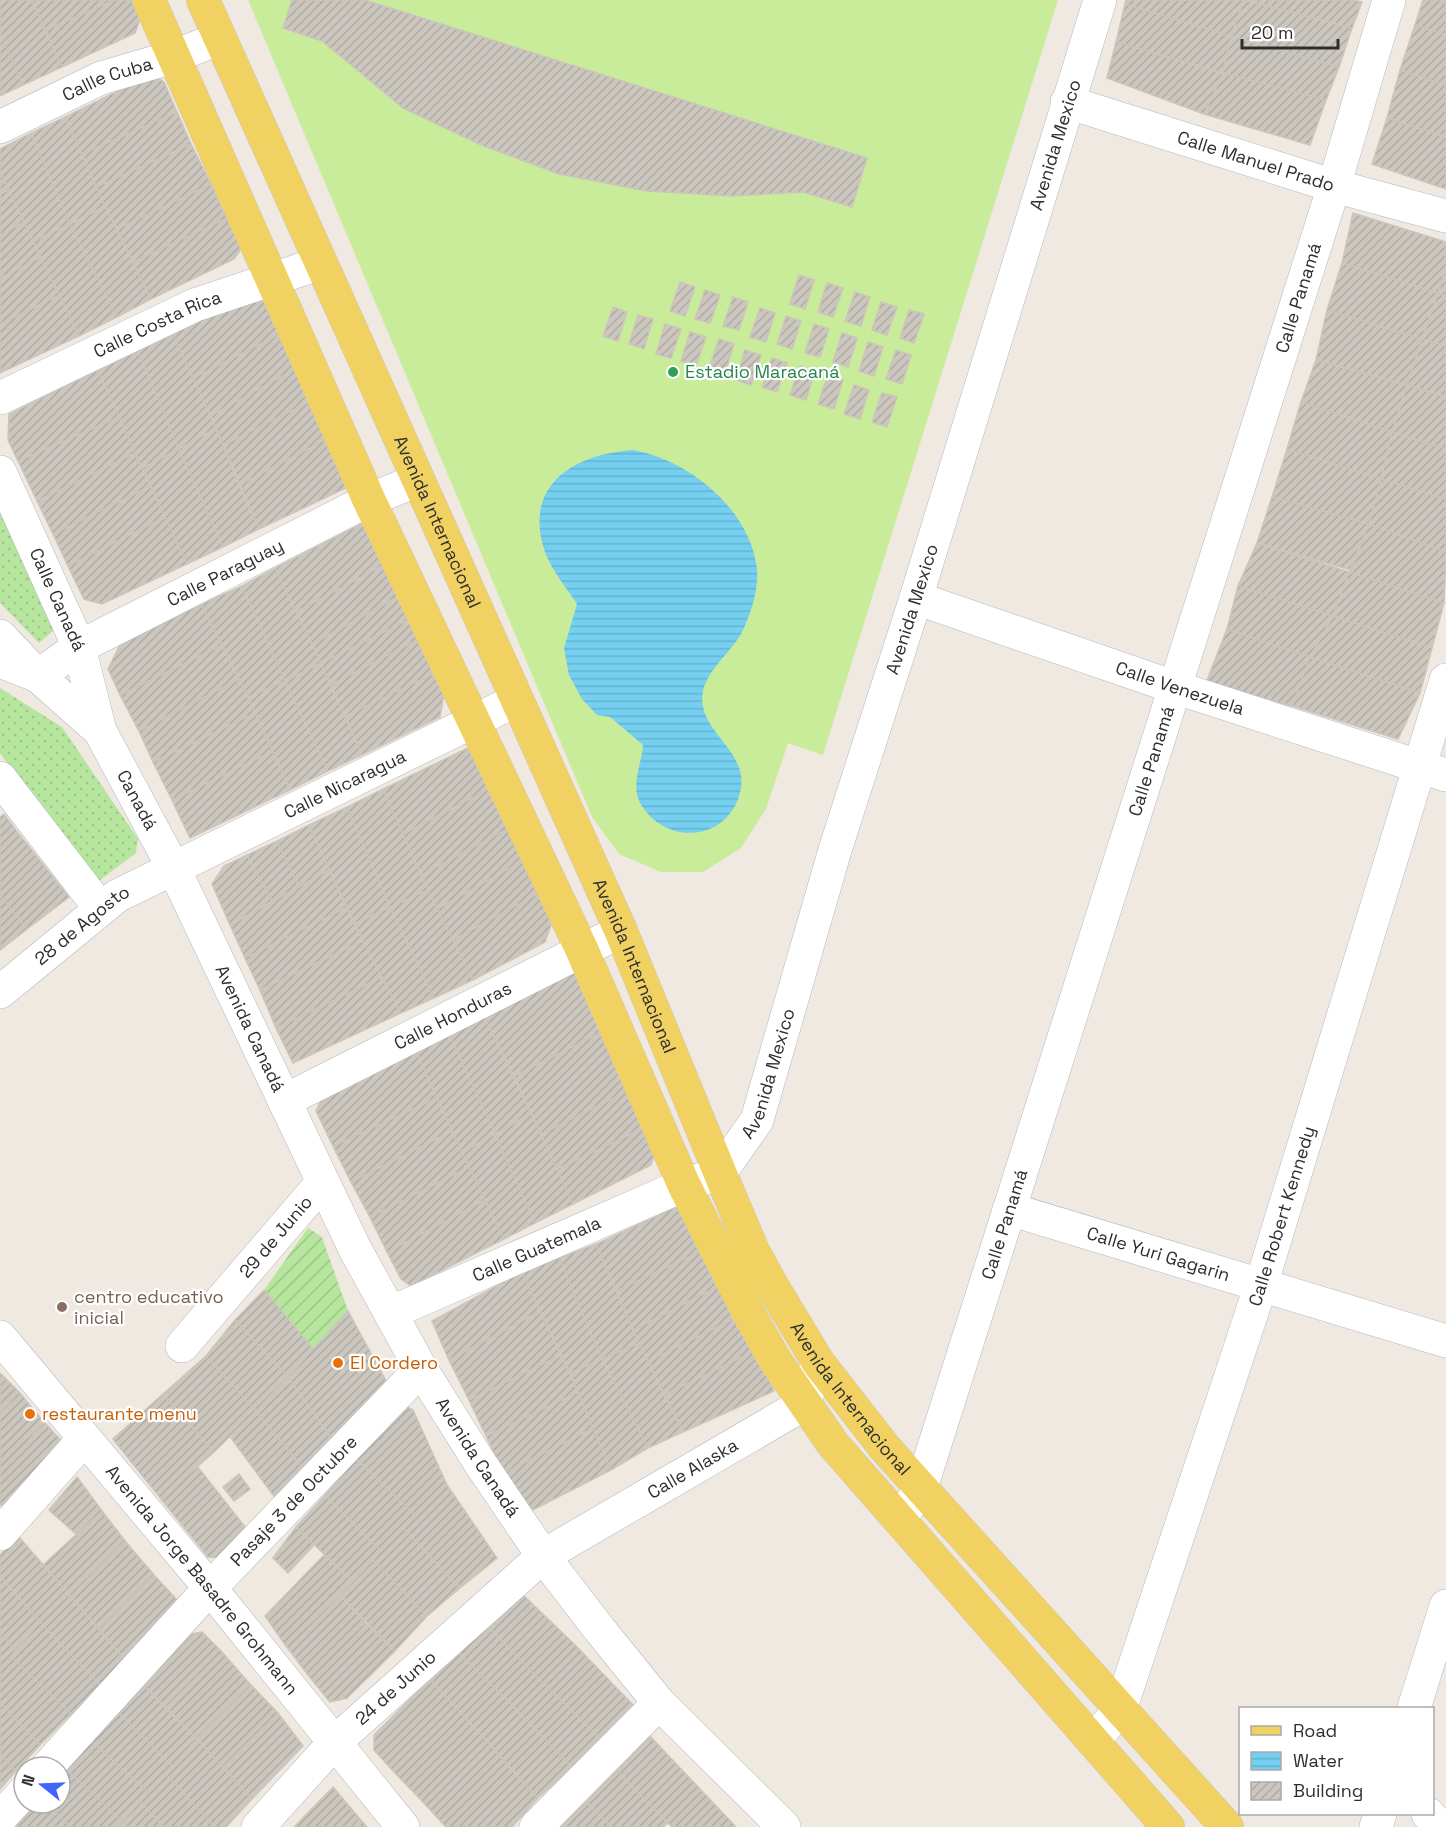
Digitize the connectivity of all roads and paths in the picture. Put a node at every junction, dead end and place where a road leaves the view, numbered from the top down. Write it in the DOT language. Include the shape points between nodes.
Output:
graph roads {
  1 [pos="149,0"];
  2 [pos="203,0"];
  3 [pos="1100,0"];
  4 [pos="1389,0"];
  5 [pos="220,38"];
  6 [pos="173,57"];
  7 [pos="1067,102"];
  8 [pos="0,127"];
  9 [pos="1334,186"];
  10 [pos="1446,216"];
  11 [pos="321,263"];
  12 [pos="271,280"];
  13 [pos="0,398"];
  14 [pos="0,472"];
  15 [pos="418,480"];
  16 [pos="369,500"];
  17 [pos="916,598"];
  18 [pos="0,636"];
  19 [pos="79,647"];
  20 [pos="0,661"];
  21 [pos="38,676"];
  22 [pos="1446,680"];
  23 [pos="1174,687"];
  24 [pos="517,700"];
  25 [pos="474,720"];
  26 [pos="100,731"];
  27 [pos="1433,770"];
  28 [pos="0,778"];
  29 [pos="174,870"];
  30 [pos="100,908"];
  31 [pos="621,931"];
  32 [pos="582,950"];
  33 [pos="0,992"];
  34 [pos="284,1101"];
  35 [pos="720,1173"];
  36 [pos="322,1183"];
  37 [pos="684,1185"];
  38 [pos="1009,1209"];
  39 [pos="1261,1285"];
  40 [pos="390,1312"];
  41 [pos="0,1336"];
  42 [pos="1446,1341"];
  43 [pos="182,1346"];
  44 [pos="818,1362"];
  45 [pos="421,1369"];
  46 [pos="804,1404"];
  47 [pos="84,1439"];
  48 [pos="921,1488"];
  49 [pos="900,1519"];
  50 [pos="0,1534"];
  51 [pos="543,1556"];
  52 [pos="210,1588"];
  53 [pos="1446,1606"];
  54 [pos="659,1703"];
  55 [pos="1121,1707"];
  56 [pos="1414,1707"];
  57 [pos="1094,1741"];
  58 [pos="334,1743"];
  59 [pos="58,1755"];
  60 [pos="12,1805"];
  61 [pos="1429,1815"];
  62 [pos="0,1818"];
  63 [pos="258,1827"];
  64 [pos="403,1827"];
  65 [pos="536,1827"];
  66 [pos="784,1827"];
  67 [pos="1168,1827"];
  68 [pos="1227,1827"];
  69 [pos="1441,1827"];
  1 -- 6 [label="main road, Avenida Internacional"];
  2 -- 5 [label="main road, Avenida Internacional"];
  3 -- 7 [label="street, Avenida Mexico"];
  4 -- 9 [label="street, Calle Panamá"];
  5 -- 6 [label="street, Callle Cuba"];
  5 -- 11 [label="main road, Avenida Internacional"];
  6 -- 8 [label="street, Callle Cuba" via="101,78"];
  6 -- 12 [label="main road, Avenida Internacional"];
  7 -- 9 [label="street, Calle Manuel Prado"];
  7 -- 17 [label="street, Avenida Mexico"];
  9 -- 10 [label="street, Calle Manuel Prado"];
  9 -- 23 [label="street, Calle Panamá"];
  11 -- 12 [label="street, Calle Costa Rica"];
  11 -- 15 [label="main road, Avenida Internacional"];
  12 -- 13 [label="street, Calle Costa Rica" via="195,305"];
  12 -- 16 [label="main road, Avenida Internacional"];
  14 -- 19 [label="street, Calle Canadá"];
  15 -- 16 [label="street, Calle Paraguay"];
  15 -- 24 [label="main road, Avenida Internacional"];
  16 -- 19 [label="street, Calle Paraguay"];
  16 -- 25 [label="main road, Avenida Internacional"];
  17 -- 23 [label="street, Calle Venezuela"];
  17 -- 35 [label="street, Avenida Mexico" via="836,850 757,1120"];
  18 -- 21 [label="street"];
  19 -- 21 [label="street, Calle Paraguay"];
  19 -- 26 [label="street, Calle Canadá"];
  20 -- 21 [label="street"];
  21 -- 26 [label="street"];
  22 -- 27 [label="street, Calle Robert Kennedy"];
  23 -- 27 [label="street, Calle Venezuela"];
  23 -- 38 [label="street, Calle Panamá"];
  24 -- 25 [label="street, Calle Nicaragua"];
  24 -- 31 [label="main road, Avenida Internacional"];
  25 -- 29 [label="street, Calle Nicaragua"];
  25 -- 32 [label="main road, Avenida Internacional"];
  26 -- 29 [label="street, Canadá"];
  27 -- 39 [label="street, Calle Robert Kennedy"];
  28 -- 30 [label="street"];
  29 -- 30 [label="street, 28 de Agosto"];
  29 -- 34 [label="street, Avenida Canadá"];
  30 -- 33 [label="street, 28 de Agosto"];
  31 -- 32 [label="street, Calle Honduras"];
  31 -- 35 [label="main road, Avenida Internacional"];
  32 -- 34 [label="street, Calle Honduras"];
  32 -- 37 [label="main road, Avenida Internacional"];
  34 -- 36 [label="street, Avenida Canadá"];
  35 -- 37 [label="street"];
  35 -- 44 [label="main road, Avenida Internacional" via="753,1251"];
  36 -- 40 [label="street, Avenida Canadá"];
  36 -- 43 [label="street, 29 de Junio"];
  37 -- 40 [label="street, Calle Guatemala"];
  37 -- 46 [label="main road, Avenida Internacional" via="749,1314"];
  38 -- 39 [label="street, Calle Yuri Gagarin"];
  38 -- 48 [label="street, Calle Panamá"];
  39 -- 42 [label="street, Calle Yuri Gagarin"];
  39 -- 55 [label="street, Calle Robert Kennedy"];
  40 -- 45 [label="street, Avenida Canadá"];
  41 -- 47 [label="street, Avenida Jorge Basadre Grohmann"];
  44 -- 46 [label="street"];
  44 -- 48 [label="main road, Avenida Internacional" via="850,1406"];
  45 -- 51 [label="street, Avenida Canadá"];
  45 -- 52 [label="street, Pasaje 3 de Octubre"];
  46 -- 49 [label="main road, Avenida Internacional" via="833,1444"];
  46 -- 51 [label="street, Calle Alaska"];
  47 -- 50 [label="street"];
  47 -- 52 [label="street, Avenida Jorge Basadre Grohmann"];
  48 -- 49 [label="street, Calle Panamá"];
  48 -- 55 [label="main road, Avenida Internacional"];
  49 -- 57 [label="main road, Avenida Internacional"];
  51 -- 54 [label="street, Avenida Canadá"];
  51 -- 58 [label="street, 24 de Junio"];
  52 -- 58 [label="street, Avenida Jorge Basadre Grohmann"];
  52 -- 59 [label="street, Pasaje 3 de Octubre"];
  53 -- 56 [label="street"];
  54 -- 65 [label="street"];
  54 -- 66 [label="street, Avenida Canadá"];
  55 -- 57 [label="street, Calle Robert Kennedy"];
  55 -- 68 [label="main road, Avenida Internacional"];
  57 -- 67 [label="main road, Avenida Internacional"];
  58 -- 63 [label="street, 24 de Junio"];
  58 -- 64 [label="street, Avenida Jorge Basadre Grohmann"];
  60 -- 62 [label="street"];
  61 -- 69 [label="street"];
}
